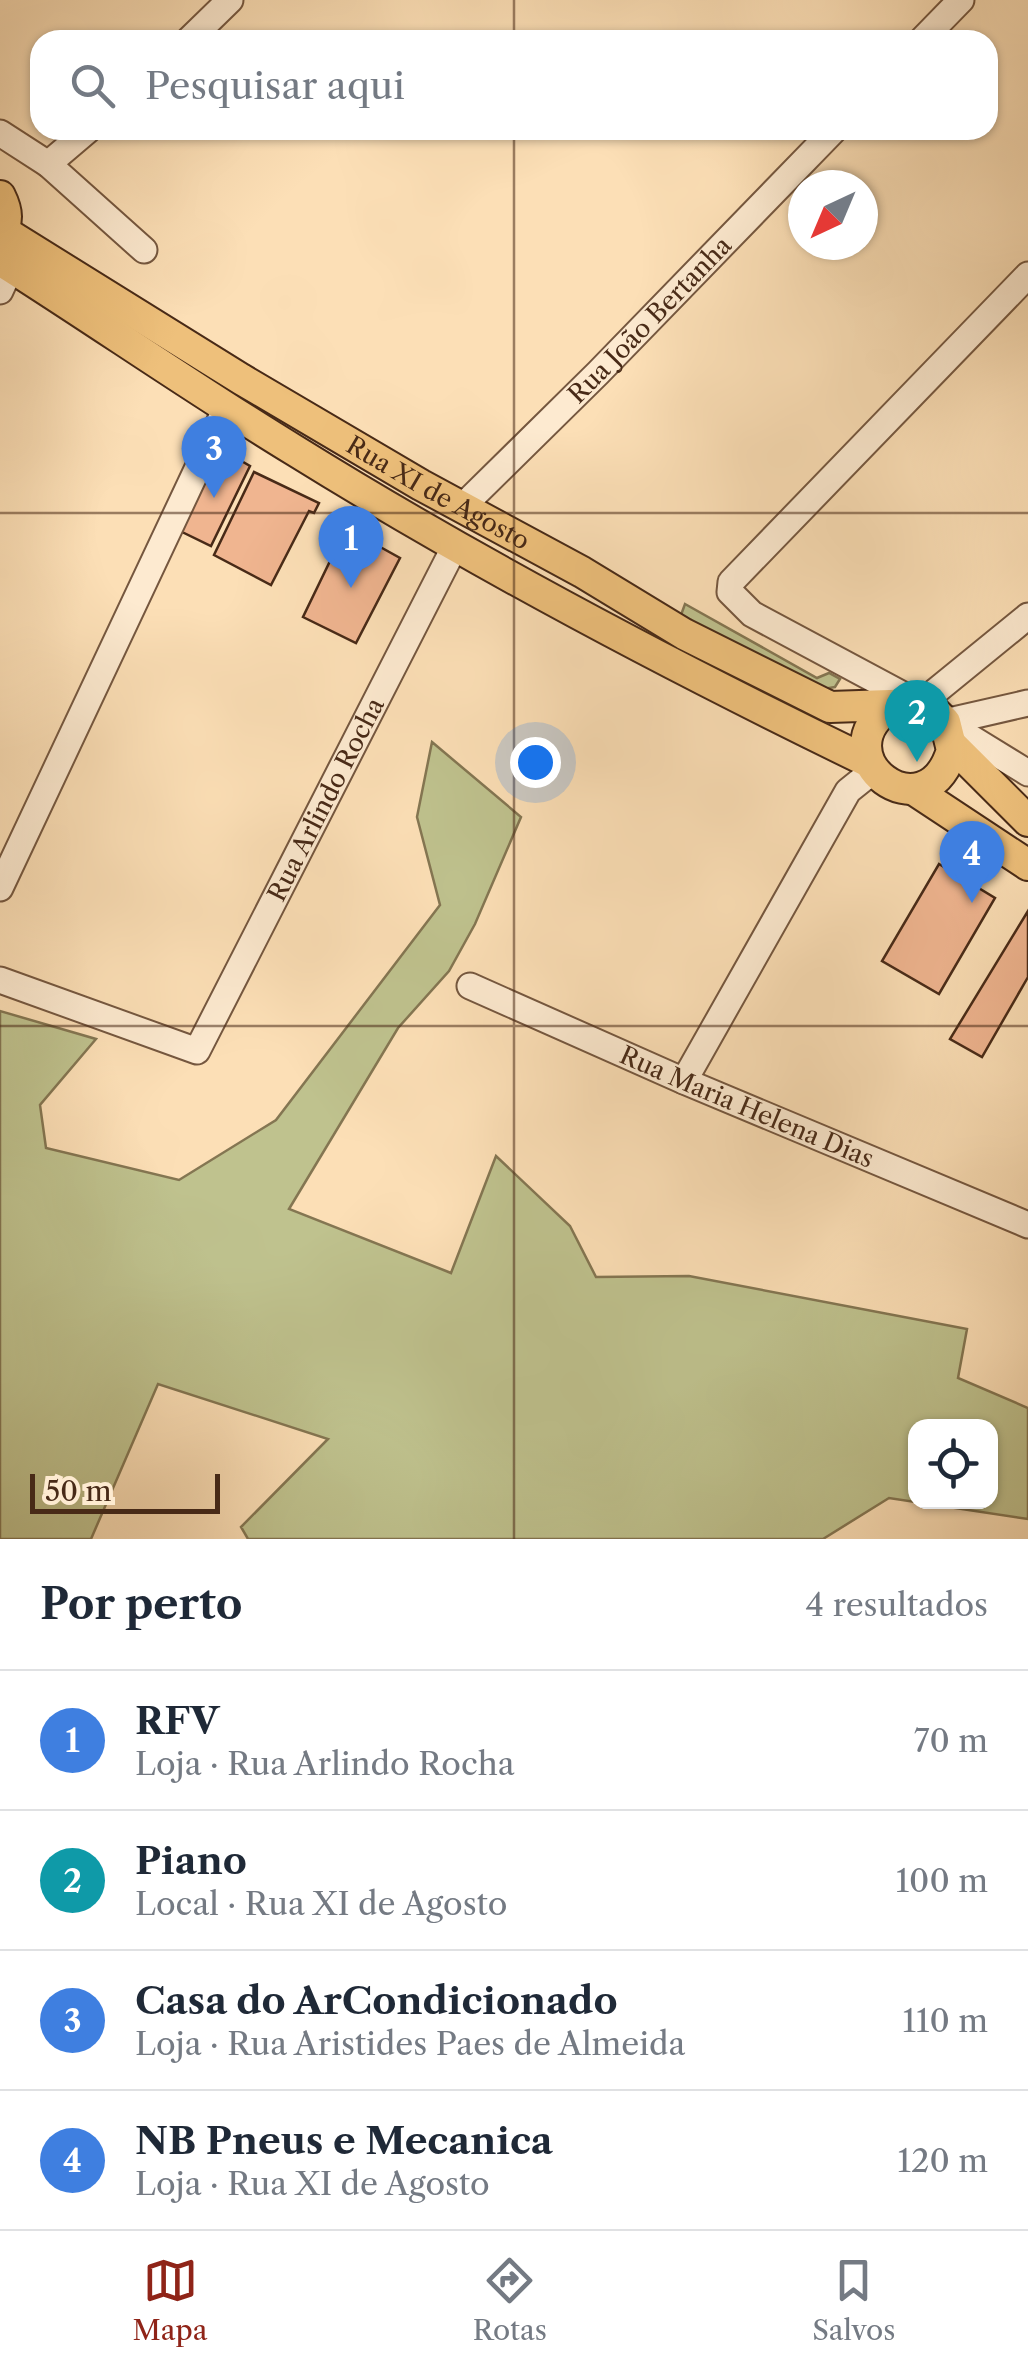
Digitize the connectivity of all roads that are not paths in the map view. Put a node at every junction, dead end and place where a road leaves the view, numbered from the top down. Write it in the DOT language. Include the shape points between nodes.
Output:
graph roads {
  1 [pos="230,0"];
  2 [pos="961,0"];
  3 [pos="200,30"];
  4 [pos="932,30"];
  5 [pos="0,132"];
  6 [pos="76,140"];
  7 [pos="824,140"];
  8 [pos="48,164"];
  9 [pos="0,196"];
  10 [pos="144,250"];
  11 [pos="3,257"];
  12 [pos="1028,274"];
  13 [pos="226,406"];
  14 [pos="462,507"];
  15 [pos="455,546"];
  16 [pos="1028,616"];
  17 [pos="1028,703"];
  18 [pos="926,719"];
  19 [pos="871,766"];
  20 [pos="1028,773"];
  21 [pos="912,789"];
  22 [pos="1028,821"];
  23 [pos="1028,864"];
  24 [pos="0,888"];
  25 [pos="0,980"];
  26 [pos="470,986"];
  27 [pos="684,1081"];
  28 [pos="1028,1225"];
  1 -- 3 [label="street"];
  2 -- 4 [label="street"];
  5 -- 8 [label="street"];
  6 -- 8 [label="street"];
  7 -- 14 [label="street, Rua João Bertanha"];
  8 -- 10 [label="street"];
  9 -- 11 [label="main road" via="7,223"];
  11 -- 13 [label="main road, Rua XI de Agosto"];
  11 -- 14 [label="main road, Rua XI de Agosto" via="240,380"];
  12 -- 18 [label="street" via="731,582 730,592 752,614"];
  13 -- 15 [label="main road, Rua XI de Agosto"];
  13 -- 24 [label="street"];
  14 -- 18 [label="main road, Rua XI de Agosto" via="684,634 830,708"];
  15 -- 19 [label="main road, Rua XI de Agosto"];
  15 -- 25 [label="street, Rua Arlindo Rocha" via="197,1051"];
  16 -- 18 [label="street"];
  17 -- 18 [label="street"];
  18 -- 19 [label="main road" via="878,715 866,742"];
  18 -- 20 [label="street"];
  18 -- 21 [label="main road" via="948,764 927,786"];
  18 -- 22 [label="main road"];
  19 -- 21 [label="main road" via="884,781"];
  19 -- 27 [label="street" via="848,791"];
  21 -- 23 [label="main road"];
  26 -- 27 [label="street, Rua Maria Helena Dias"];
  27 -- 28 [label="street, Rua Maria Helena Dias"];
}
